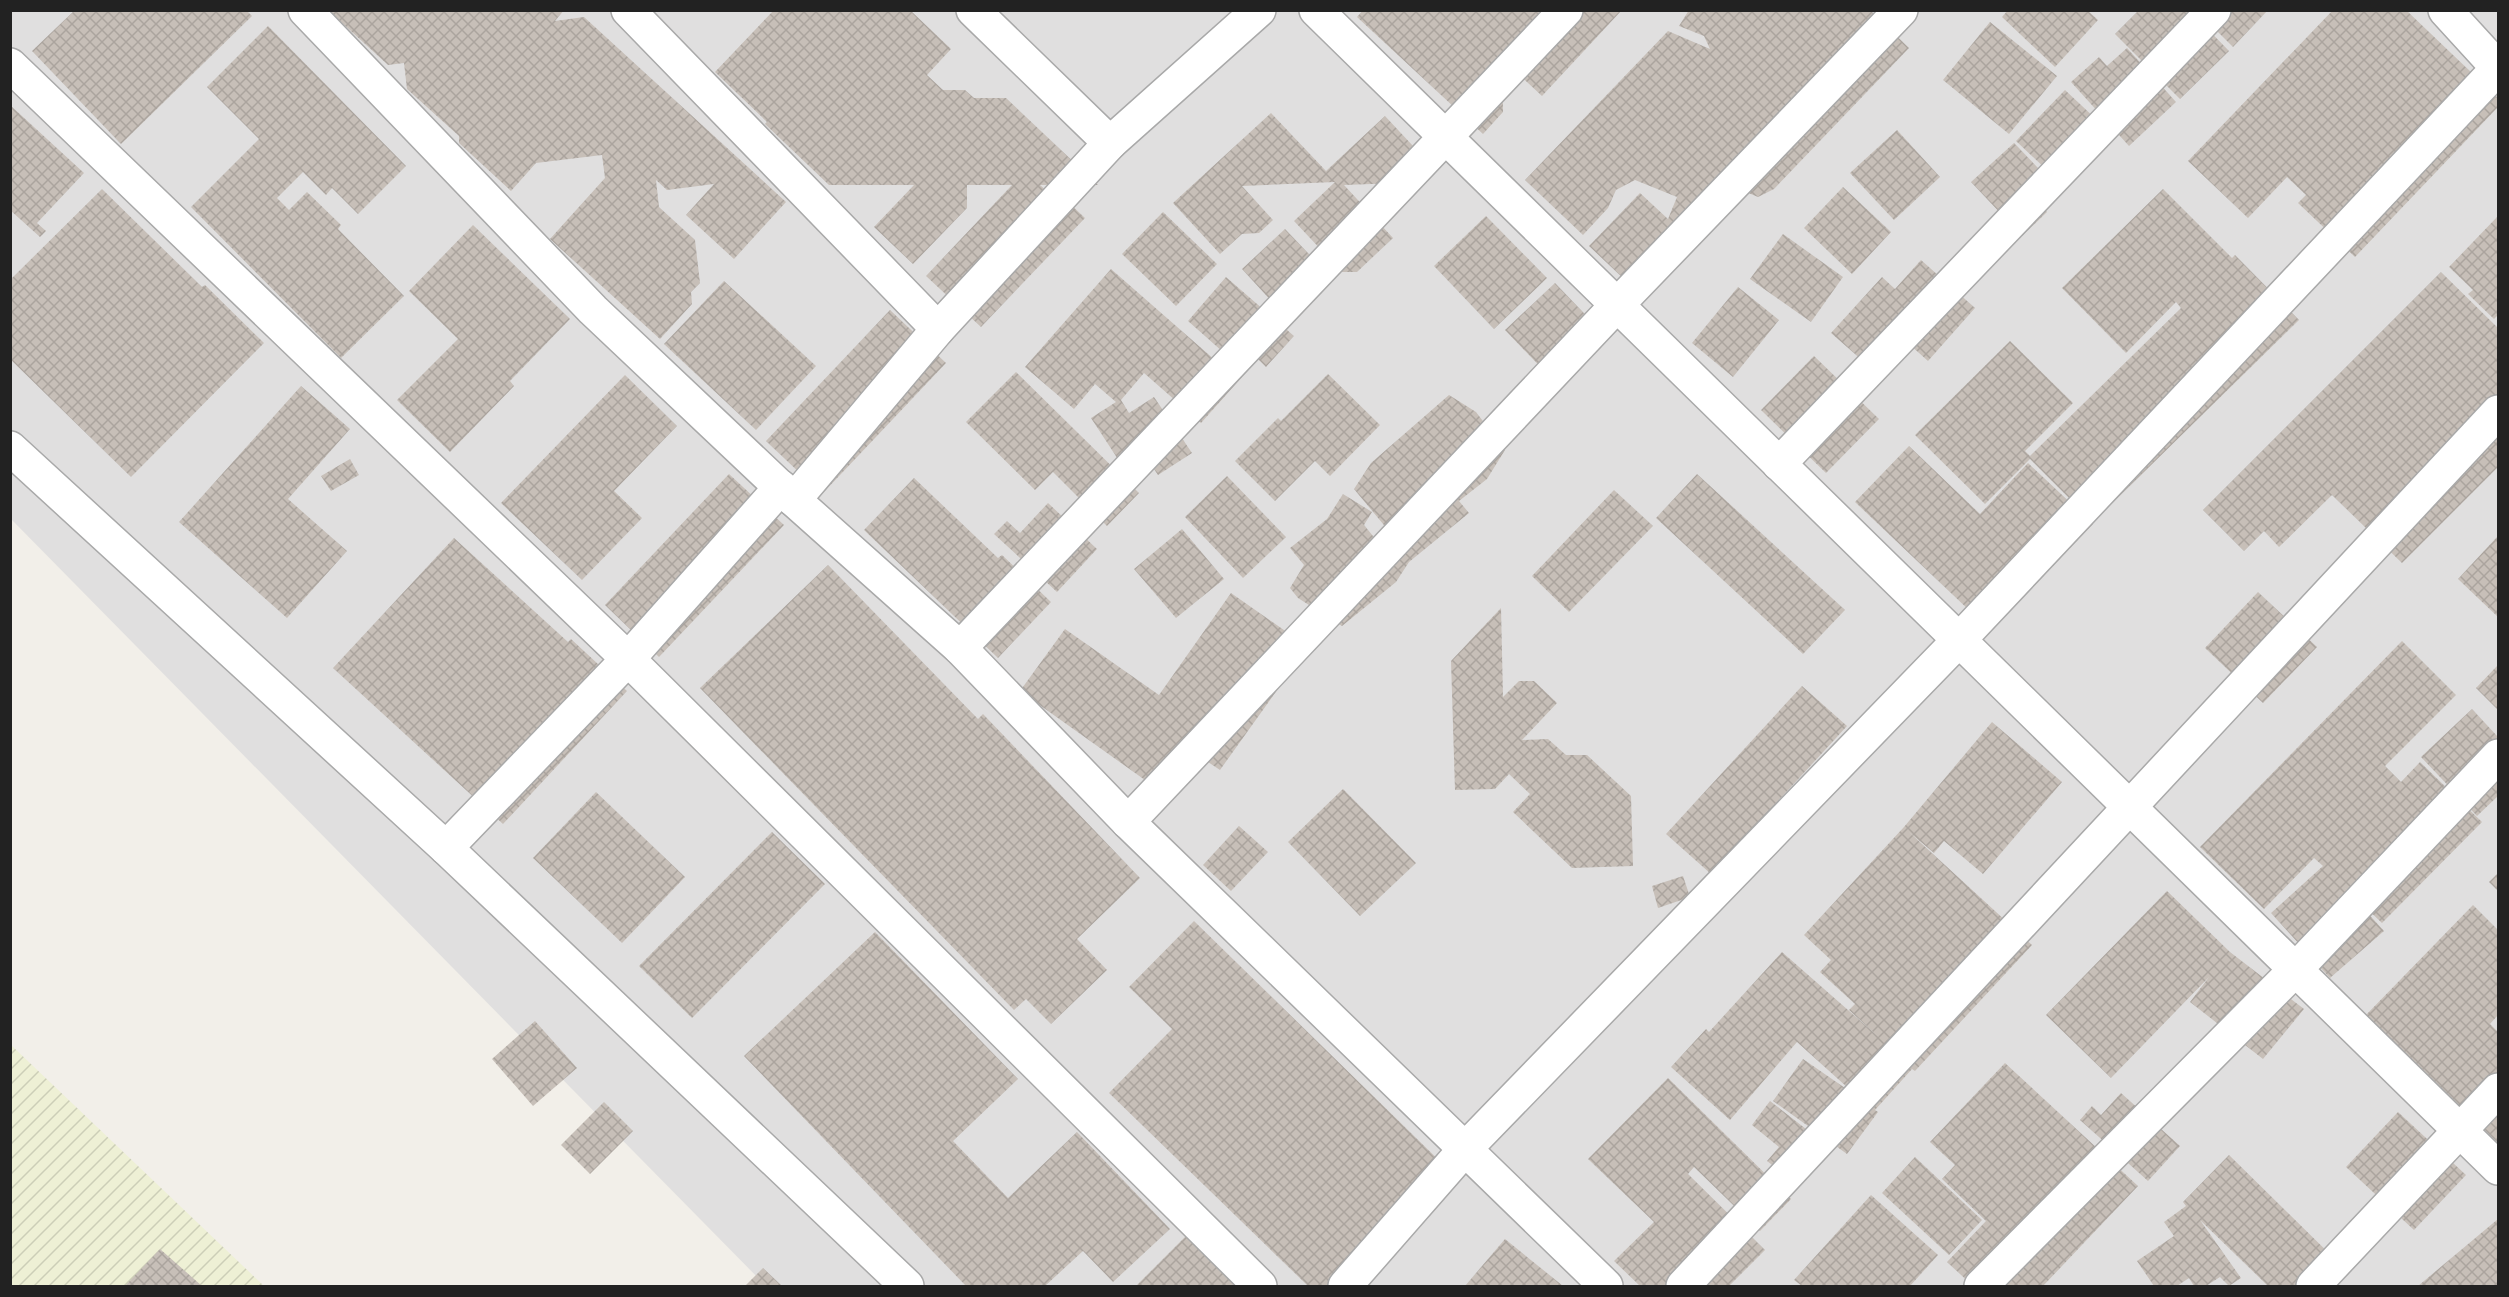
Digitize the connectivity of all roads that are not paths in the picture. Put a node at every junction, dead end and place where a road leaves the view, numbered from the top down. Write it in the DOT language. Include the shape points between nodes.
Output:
graph roads {
  1 [pos="305,10"];
  2 [pos="628,10"];
  3 [pos="973,10"];
  4 [pos="1259,10"];
  5 [pos="1316,10"];
  6 [pos="1566,10"];
  7 [pos="1901,10"];
  8 [pos="2214,10"];
  9 [pos="2445,10"];
  10 [pos="10,65"];
  11 [pos="2499,68"];
  12 [pos="1447,139"];
  13 [pos="1110,143"];
  14 [pos="1617,305"];
  15 [pos="939,329"];
  16 [pos="2499,412"];
  17 [pos="10,448"];
  18 [pos="1779,464"];
  19 [pos="788,494"];
  20 [pos="1959,640"];
  21 [pos="960,648"];
  22 [pos="628,659"];
  23 [pos="2499,756"];
  24 [pos="2130,807"];
  25 [pos="1128,822"];
  26 [pos="446,848"];
  27 [pos="2296,969"];
  28 [pos="2499,1090"];
  29 [pos="2461,1131"];
  30 [pos="1465,1149"];
  31 [pos="2499,1168"];
  32 [pos="907,1287"];
  33 [pos="1260,1287"];
  34 [pos="1345,1287"];
  35 [pos="1606,1287"];
  36 [pos="1683,1287"];
  37 [pos="1982,1287"];
  38 [pos="2313,1287"];
  1 -- 19 [label="street" via="593,310"];
  2 -- 15 [label="street"];
  3 -- 13 [label="street"];
  4 -- 13 [label="street"];
  5 -- 12 [label="street"];
  6 -- 12 [label="street"];
  7 -- 14 [label="street"];
  8 -- 18 [label="street"];
  9 -- 11 [label="street"];
  10 -- 22 [label="street"];
  11 -- 20 [label="street"];
  12 -- 14 [label="street"];
  12 -- 21 [label="street"];
  13 -- 15 [label="street"];
  14 -- 18 [label="street"];
  14 -- 25 [label="street"];
  15 -- 19 [label="street"];
  16 -- 24 [label="street"];
  17 -- 26 [label="street"];
  18 -- 20 [label="street"];
  19 -- 21 [label="street"];
  19 -- 22 [label="street"];
  20 -- 24 [label="street"];
  20 -- 30 [label="street"];
  21 -- 25 [label="street"];
  22 -- 26 [label="street"];
  22 -- 33 [label="street"];
  23 -- 27 [label="street"];
  24 -- 27 [label="street"];
  24 -- 36 [label="street"];
  25 -- 30 [label="street"];
  26 -- 32 [label="street"];
  27 -- 29 [label="street"];
  27 -- 37 [label="street"];
  28 -- 29 [label="street"];
  29 -- 31 [label="street"];
  29 -- 38 [label="street"];
  30 -- 34 [label="street"];
  30 -- 35 [label="street"];
}
